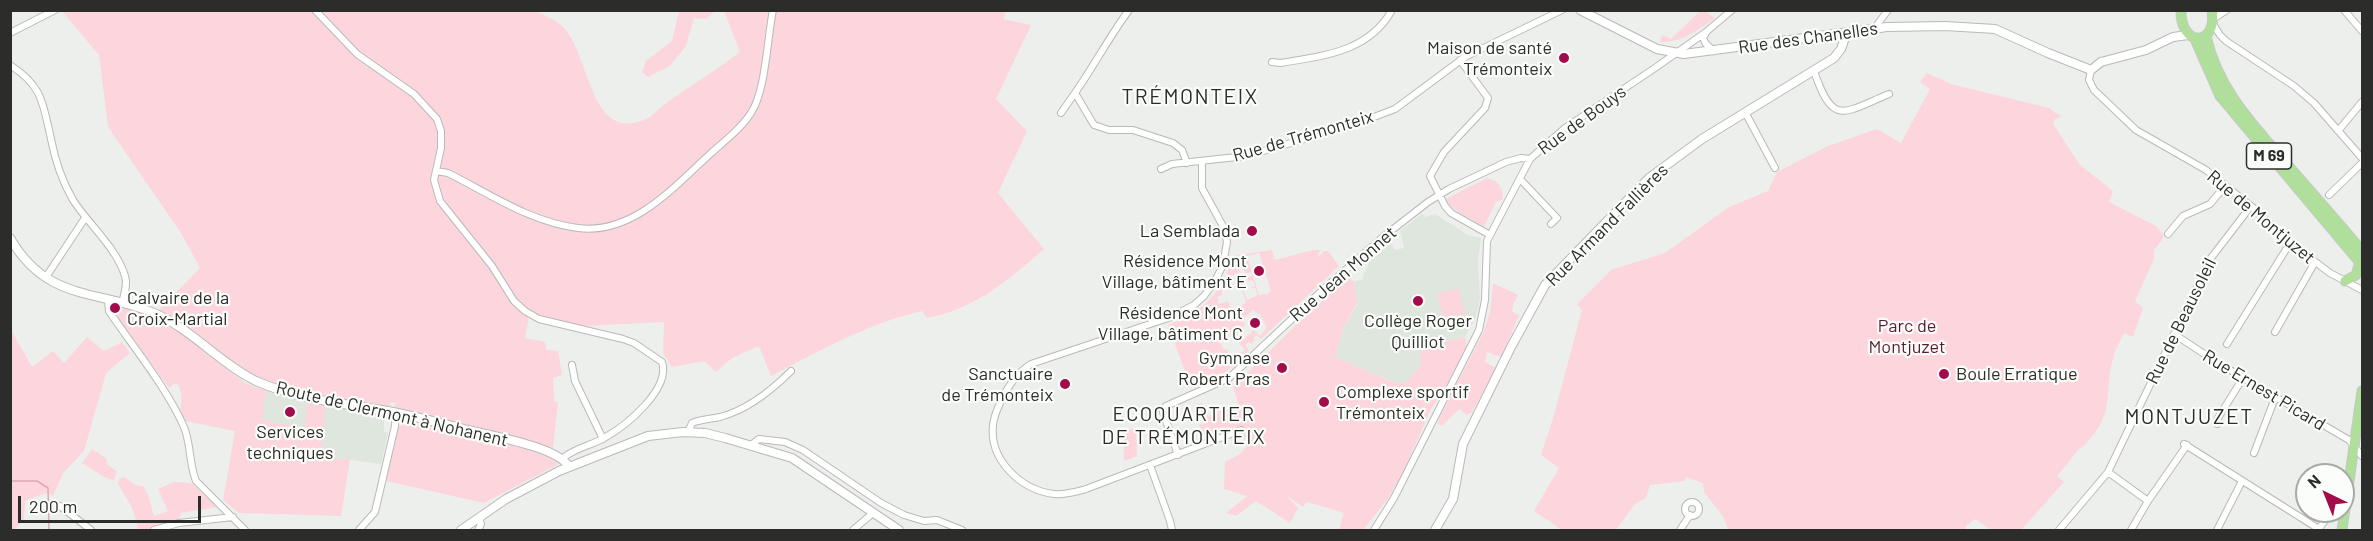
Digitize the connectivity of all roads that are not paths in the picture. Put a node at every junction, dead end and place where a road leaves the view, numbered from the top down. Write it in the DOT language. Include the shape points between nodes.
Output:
graph roads {
  1 [pos="55,10"];
  2 [pos="315,10"];
  3 [pos="773,10"];
  4 [pos="1129,10"];
  5 [pos="1392,10"];
  6 [pos="1562,10"];
  7 [pos="1580,10"];
  8 [pos="1732,10"];
  9 [pos="1888,10"];
  10 [pos="2227,10"];
  11 [pos="2344,10"];
  12 [pos="2179,15"];
  13 [pos="2210,25"];
  14 [pos="1874,29"];
  15 [pos="2362,31"];
  16 [pos="1706,32"];
  17 [pos="1847,32"];
  18 [pos="10,33"];
  19 [pos="2173,37"];
  20 [pos="2191,37"];
  21 [pos="1715,51"];
  22 [pos="1674,53"];
  23 [pos="1460,60"];
  24 [pos="1272,62"];
  25 [pos="10,65"];
  26 [pos="2091,70"];
  27 [pos="1814,71"];
  28 [pos="1075,93"];
  29 [pos="1889,94"];
  30 [pos="2362,102"];
  31 [pos="1745,112"];
  32 [pos="1061,113"];
  33 [pos="2338,132"];
  34 [pos="2362,158"];
  35 [pos="1530,159"];
  36 [pos="1202,162"];
  37 [pos="1187,163"];
  38 [pos="2362,163"];
  39 [pos="1775,168"];
  40 [pos="1161,169"];
  41 [pos="436,171"];
  42 [pos="1520,179"];
  43 [pos="2225,186"];
  44 [pos="1441,194"];
  45 [pos="2329,195"];
  46 [pos="2251,206"];
  47 [pos="85,218"];
  48 [pos="1551,224"];
  49 [pos="2168,234"];
  50 [pos="1490,235"];
  51 [pos="2290,243"];
  52 [pos="12,244"];
  53 [pos="2361,248"];
  54 [pos="2315,262"];
  55 [pos="2361,263"];
  56 [pos="45,277"];
  57 [pos="2345,281"];
  58 [pos="2362,290"];
  59 [pos="108,301"];
  60 [pos="122,303"];
  61 [pos="2275,332"];
  62 [pos="2174,334"];
  63 [pos="2227,344"];
  64 [pos="572,365"];
  65 [pos="791,371"];
  66 [pos="2243,378"];
  67 [pos="2362,391"];
  68 [pos="2275,398"];
  69 [pos="396,413"];
  70 [pos="2217,424"];
  71 [pos="1241,430"];
  72 [pos="688,432"];
  73 [pos="603,439"];
  74 [pos="751,445"];
  75 [pos="2355,446"];
  76 [pos="2254,453"];
  77 [pos="1178,454"];
  78 [pos="2362,456"];
  79 [pos="563,458"];
  80 [pos="2351,463"];
  81 [pos="1150,465"];
  82 [pos="569,467"];
  83 [pos="2108,472"];
  84 [pos="2242,481"];
  85 [pos="2148,501"];
  86 [pos="60,506"];
  87 [pos="873,513"];
  88 [pos="1690,515"];
  89 [pos="234,517"];
  90 [pos="478,518"];
  91 [pos="2319,530"];
  92 [pos="92,531"];
  93 [pos="154,531"];
  94 [pos="245,531"];
  95 [pos="359,531"];
  96 [pos="461,531"];
  97 [pos="478,531"];
  98 [pos="853,531"];
  99 [pos="899,531"];
  100 [pos="962,531"];
  101 [pos="1172,531"];
  102 [pos="1374,531"];
  103 [pos="1435,531"];
  104 [pos="1680,531"];
  105 [pos="2059,531"];
  106 [pos="2131,531"];
  107 [pos="2217,531"];
  1 -- 18 [label="street"];
  2 -- 41 [label="street" via="357,54 414,94 437,119 441,148"];
  3 -- 41 [label="street" via="760,89 752,112 654,206 631,218 603,226 569,226 534,217 448,173"];
  4 -- 28 [label="street"];
  5 -- 24 [label="street" via="1372,35 1343,51"];
  6 -- 23 [label="street, Rue de Trémonteix"];
  7 -- 22 [label="street, Rue des Chanelles" via="1658,49"];
  8 -- 16 [label="street, Rue de Bouys"];
  9 -- 14 [label="street"];
  10 -- 13 [label="street"];
  11 -- 15 [label="street"];
  12 -- 19 [label="street"];
  12 -- 20 [label="main road"];
  13 -- 20 [label="main road"];
  13 -- 33 [label="street" via="2288,80"];
  13 -- 53 [label="main road, M 69" via="2210,58 2235,103"];
  14 -- 17 [label="street, Rue des Chanelles"];
  14 -- 26 [label="street, Rue des Chanelles" via="1995,29"];
  16 -- 21 [label="street" via="1703,39"];
  16 -- 22 [label="street, Rue de Bouys"];
  17 -- 21 [label="street, Rue des Chanelles"];
  17 -- 27 [label="street, Rue Armand Fallières" via="1839,53"];
  19 -- 20 [label="street"];
  19 -- 26 [label="street" via="2146,50 2096,64"];
  20 -- 55 [label="main road, M 69" via="2220,96"];
  21 -- 22 [label="street, Rue des Chanelles"];
  22 -- 35 [label="street, Rue de Bouys" via="1564,128"];
  23 -- 36 [label="street, Rue de Trémonteix" via="1395,109 1263,151"];
  23 -- 44 [label="street" via="1488,99 1485,108 1430,176"];
  25 -- 47 [label="street" via="25,75 42,99 60,174"];
  26 -- 43 [label="street, Rue de Montjuzet" via="2089,80 2094,90 2130,125 2206,170"];
  27 -- 29 [label="street" via="1824,100 1831,108 1852,109"];
  27 -- 31 [label="street, Rue Armand Fallières"];
  28 -- 32 [label="street"];
  28 -- 37 [label="street" via="1094,124 1109,130 1133,130 1173,143 1182,150"];
  30 -- 33 [label="street"];
  31 -- 39 [label="street"];
  31 -- 103 [label="street, Rue Armand Fallières" via="1649,178 1540,292 1463,444 1454,499"];
  33 -- 34 [label="street"];
  35 -- 42 [label="street, Rue de Bouys"];
  35 -- 44 [label="street, Rue Jean Monnet" via="1506,162"];
  36 -- 37 [label="street, Rue de Trémonteix"];
  36 -- 81 [label="street" via="1202,188 1224,228 1227,242 1223,265 1204,296 1171,317 1031,364 1011,382 995,417 997,453 1011,472 1030,487 1067,494"];
  37 -- 40 [label="street, Rue de Trémonteix"];
  38 -- 45 [label="street"];
  41 -- 73 [label="street" via="434,180 440,201 525,311 549,322 634,343 662,362 664,376 653,396"];
  42 -- 48 [label="street" via="1557,218"];
  42 -- 50 [label="street, Rue de Bouys"];
  43 -- 46 [label="street, Rue de Montjuzet"];
  43 -- 49 [label="street" via="2205,208 2178,220"];
  44 -- 50 [label="street" via="1451,213"];
  44 -- 77 [label="street, Rue Jean Monnet" via="1383,237 1228,378 1166,406 1163,412"];
  46 -- 51 [label="street, Rue de Montjuzet"];
  46 -- 62 [label="street, Rue de Beausoleil" via="2211,258"];
  47 -- 56 [label="street"];
  47 -- 60 [label="street" via="120,263 127,285"];
  50 -- 102 [label="street, Rue de Bouys" via="1479,330"];
  51 -- 54 [label="street, Rue de Montjuzet"];
  51 -- 63 [label="street"];
  52 -- 56 [label="street, Route de Clermont à Nohanent"];
  54 -- 57 [label="street, Rue de Montjuzet"];
  54 -- 61 [label="street"];
  55 -- 57 [label="main road" via="2356,275"];
  56 -- 59 [label="street, Route de Clermont à Nohanent" via="71,291"];
  57 -- 58 [label="street, Rue de Montjuzet"];
  59 -- 60 [label="street, Route de Clermont à Nohanent"];
  59 -- 89 [label="street" via="109,311 179,417 187,435 196,481"];
  60 -- 69 [label="street, Route de Clermont à Nohanent" via="171,321 235,369 268,386"];
  62 -- 66 [label="street, Rue Ernest Picard"];
  62 -- 83 [label="street, Rue de Beausoleil"];
  64 -- 73 [label="street" via="575,381"];
  65 -- 72 [label="street" via="751,403 720,417 692,423"];
  66 -- 68 [label="street, Rue Ernest Picard"];
  66 -- 70 [label="street"];
  67 -- 75 [label="main road"];
  68 -- 75 [label="street, Rue Ernest Picard"];
  68 -- 76 [label="street"];
  69 -- 79 [label="street, Route de Clermont à Nohanent" via="528,445"];
  69 -- 95 [label="street" via="375,512"];
  71 -- 77 [label="street"];
  72 -- 74 [label="street"];
  72 -- 82 [label="street" via="658,433"];
  73 -- 79 [label="street"];
  74 -- 87 [label="street" via="801,464"];
  74 -- 100 [label="street" via="759,439 785,442 904,515 937,520"];
  75 -- 78 [label="street"];
  75 -- 80 [label="main road"];
  77 -- 81 [label="street"];
  79 -- 82 [label="street"];
  81 -- 101 [label="street"];
  82 -- 90 [label="street" via="526,487"];
  83 -- 85 [label="street"];
  83 -- 105 [label="street, Rue de Beausoleil"];
  84 -- 85 [label="street" via="2186,445"];
  84 -- 91 [label="street"];
  84 -- 107 [label="street"];
  85 -- 106 [label="street"];
  86 -- 92 [label="street"];
  87 -- 98 [label="street"];
  87 -- 99 [label="street"];
  88 -- 104 [label="street"];
  89 -- 93 [label="street" via="179,523"];
  89 -- 94 [label="street"];
  90 -- 96 [label="street"];
  90 -- 97 [label="street"];
}
